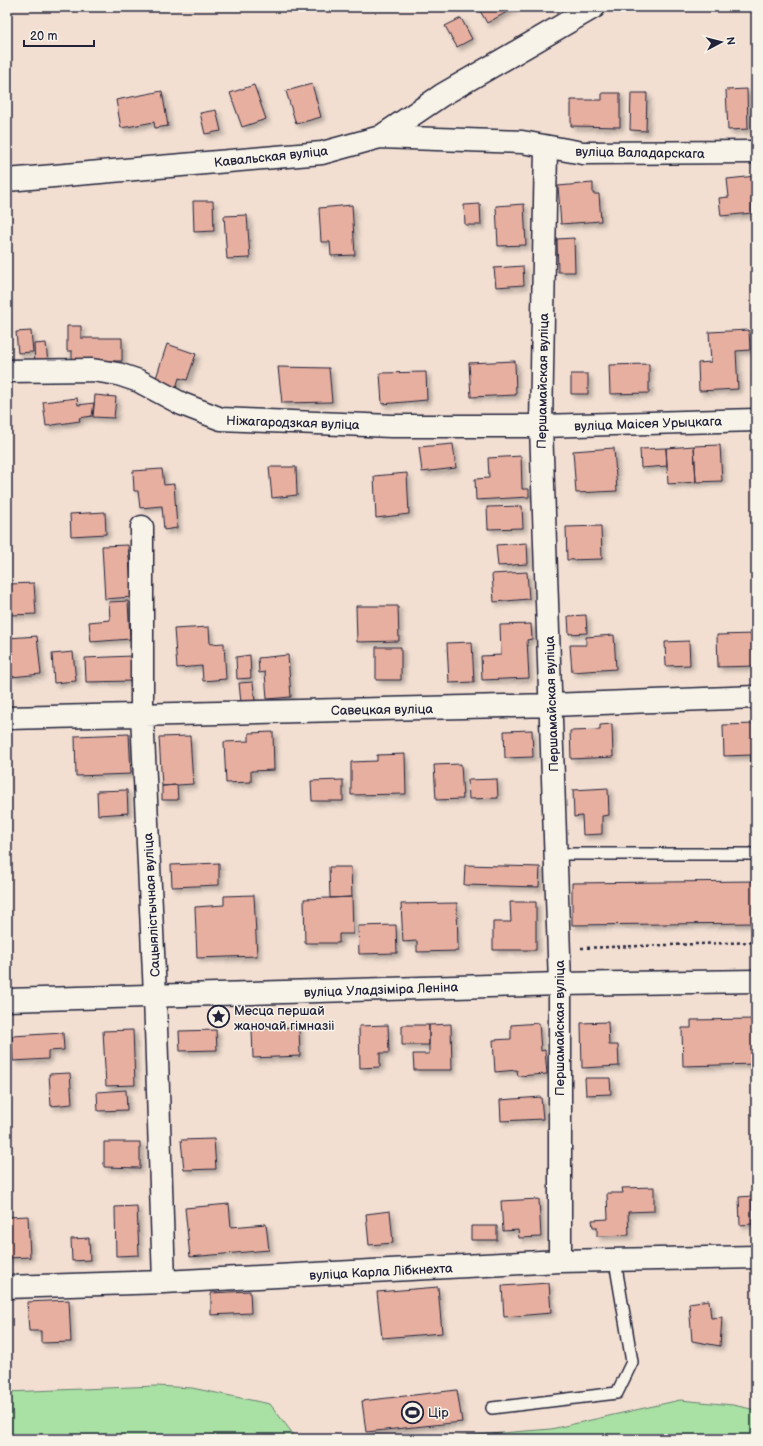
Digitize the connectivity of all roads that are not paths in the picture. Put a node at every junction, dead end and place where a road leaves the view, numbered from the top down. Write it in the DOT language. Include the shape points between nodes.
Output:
graph roads {
  1 [pos="594,7"];
  2 [pos="380,137"];
  3 [pos="546,148"];
  4 [pos="756,152"];
  5 [pos="7,180"];
  6 [pos="7,371"];
  7 [pos="756,420"];
  8 [pos="541,426"];
  9 [pos="142,527"];
  10 [pos="756,697"];
  11 [pos="551,705"];
  12 [pos="142,714"];
  13 [pos="7,718"];
  14 [pos="555,854"];
  15 [pos="756,854"];
  16 [pos="756,981"];
  17 [pos="560,984"];
  18 [pos="155,995"];
  19 [pos="7,1000"];
  20 [pos="756,1257"];
  21 [pos="615,1261"];
  22 [pos="560,1262"];
  23 [pos="164,1282"];
  24 [pos="7,1287"];
  25 [pos="492,1408"];
  1 -- 2 [label="street, Кавальская вуліца" via="442,95"];
  2 -- 3 [label="street, вуліца Валадарскага" via="522,142"];
  2 -- 5 [label="street, Кавальская вуліца" via="322,152"];
  3 -- 4 [label="street, вуліца Валадарскага" via="583,153"];
  3 -- 8 [label="street, Першамайская вуліца"];
  6 -- 8 [label="street, Ніжагародзкая вуліца" via="92,370 118,374 221,419 391,426"];
  7 -- 8 [label="street, вуліца Маісея Урыцкага"];
  8 -- 11 [label="street, Першамайская вуліца"];
  9 -- 12 [label="street, Сацыялістычная вуліца"];
  10 -- 11 [label="street, Савецкая вуліца"];
  11 -- 12 [label="street, Савецкая вуліца"];
  11 -- 14 [label="street, Першамайская вуліца"];
  12 -- 13 [label="street, Савецкая вуліца"];
  12 -- 18 [label="street, Сацыялістычная вуліца"];
  14 -- 15 [label="lane"];
  14 -- 17 [label="street, Першамайская вуліца"];
  16 -- 17 [label="street, вуліца Уладзіміра Леніна"];
  17 -- 18 [label="street, вуліца Уладзіміра Леніна"];
  17 -- 22 [label="street, Першамайская вуліца"];
  18 -- 19 [label="street, вуліца Уладзіміра Леніна"];
  18 -- 23 [label="street, Сацыялістычная вуліца"];
  20 -- 21 [label="street, вуліца Карла Лібкнехта"];
  21 -- 22 [label="street, вуліца Карла Лібкнехта"];
  21 -- 25 [label="lane" via="632,1362 617,1393"];
  22 -- 23 [label="street, вуліца Карла Лібкнехта"];
  23 -- 24 [label="street, вуліца Карла Лібкнехта"];
}
